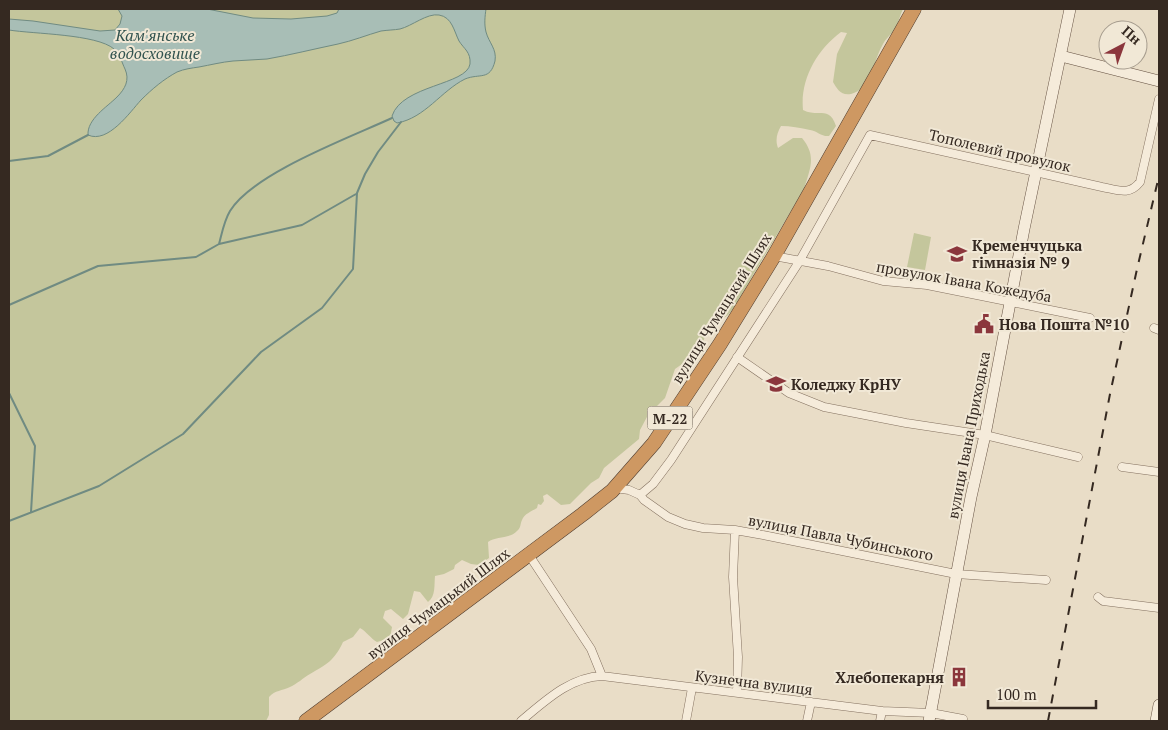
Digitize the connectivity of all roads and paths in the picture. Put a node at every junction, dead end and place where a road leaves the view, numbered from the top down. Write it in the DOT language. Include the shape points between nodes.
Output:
graph roads {
  1 [pos="914,9"];
  2 [pos="1070,9"];
  3 [pos="1061,56"];
  4 [pos="1159,81"];
  5 [pos="1159,99"];
  6 [pos="1036,172"];
  7 [pos="774,256"];
  8 [pos="799,262"];
  9 [pos="1010,303"];
  10 [pos="1090,318"];
  11 [pos="737,357"];
  12 [pos="985,435"];
  13 [pos="1078,457"];
  14 [pos="1122,467"];
  15 [pos="1159,472"];
  16 [pos="615,488"];
  17 [pos="640,495"];
  18 [pos="735,530"];
  19 [pos="529,555"];
  20 [pos="956,574"];
  21 [pos="1046,580"];
  22 [pos="1098,597"];
  23 [pos="1159,608"];
  24 [pos="602,676"];
  25 [pos="692,688"];
  26 [pos="737,693"];
  27 [pos="811,702"];
  28 [pos="1159,705"];
  29 [pos="882,711"];
  30 [pos="930,717"];
  31 [pos="963,719"];
  32 [pos="306,721"];
  33 [pos="522,721"];
  34 [pos="686,721"];
  35 [pos="807,721"];
  36 [pos="880,721"];
  37 [pos="1156,721"];
  1 -- 7 [label="highway, вулиця Чумацький Шлях / М-22"];
  2 -- 3 [label="main road, вулиця Івана Приходька"];
  3 -- 4 [label="main road"];
  3 -- 6 [label="main road, вулиця Івана Приходька"];
  5 -- 6 [label="street, Тополевий провулок" via="1140,182 1135,188 1124,191"];
  6 -- 8 [label="street, Тополевий провулок" via="870,135"];
  6 -- 9 [label="main road, вулиця Івана Приходька"];
  7 -- 8 [label="street, провулок Івана Кожедуба"];
  7 -- 16 [label="highway, вулиця Чумацький Шлях / М-22" via="654,443"];
  8 -- 9 [label="street, провулок Івана Кожедуба" via="883,281 927,285"];
  8 -- 11 [label="street"];
  9 -- 10 [label="street, провулок Івана Кожедуба"];
  9 -- 12 [label="main road, вулиця Івана Приходька"];
  11 -- 12 [label="street" via="789,393 824,407"];
  11 -- 17 [label="street" via="671,460"];
  12 -- 13 [label="street"];
  12 -- 20 [label="main road, вулиця Івана Приходька"];
  14 -- 15 [label="street"];
  16 -- 17 [label="street"];
  16 -- 19 [label="highway, вулиця Чумацький Шлях / М-22"];
  17 -- 18 [label="street, вулиця Павла Чубинського" via="668,517 685,524"];
  18 -- 20 [label="street, вулиця Павла Чубинського"];
  18 -- 26 [label="street" via="733,577"];
  19 -- 24 [label="street" via="590,649"];
  19 -- 32 [label="highway, вулиця Чумацький Шлях / М-22"];
  20 -- 21 [label="street, вулиця Павла Чубинського"];
  20 -- 30 [label="main road, вулиця Івана Приходька"];
  22 -- 23 [label="street" via="1103,601"];
  24 -- 25 [label="street, Кузнечна вулиця"];
  24 -- 33 [label="street, Кузнечна вулиця" via="583,679 563,688"];
  25 -- 26 [label="street, Кузнечна вулиця"];
  25 -- 34 [label="street"];
  26 -- 27 [label="street, Кузнечна вулиця"];
  27 -- 29 [label="street, Кузнечна вулиця"];
  27 -- 35 [label="street"];
  28 -- 37 [label="main road"];
  29 -- 30 [label="street, Кузнечна вулиця"];
  29 -- 36 [label="street"];
  30 -- 31 [label="street, Кузнечна вулиця"];
}
